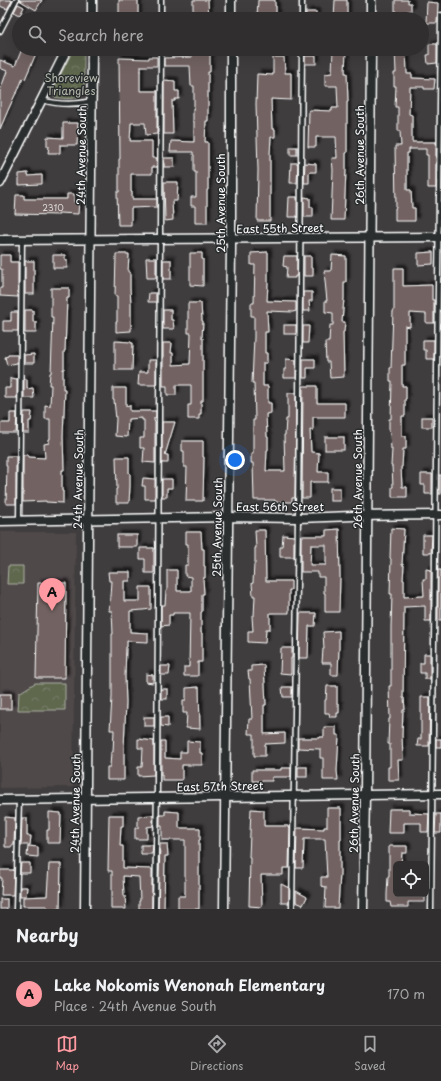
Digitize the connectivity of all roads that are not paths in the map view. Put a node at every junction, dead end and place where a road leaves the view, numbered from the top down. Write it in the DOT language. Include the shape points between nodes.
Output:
graph roads {
  1 [pos="16,0"];
  2 [pos="92,0"];
  3 [pos="162,0"];
  4 [pos="232,0"];
  5 [pos="302,0"];
  6 [pos="371,0"];
  7 [pos="92,12"];
  8 [pos="161,12"];
  9 [pos="231,12"];
  10 [pos="302,12"];
  11 [pos="371,12"];
  12 [pos="441,15"];
  13 [pos="0,31"];
  14 [pos="64,56"];
  15 [pos="92,56"];
  16 [pos="161,56"];
  17 [pos="231,56"];
  18 [pos="302,56"];
  19 [pos="371,56"];
  20 [pos="42,100"];
  21 [pos="93,101"];
  22 [pos="0,183"];
  23 [pos="440,237"];
  24 [pos="369,238"];
  25 [pos="161,239"];
  26 [pos="231,239"];
  27 [pos="300,239"];
  28 [pos="0,240"];
  29 [pos="22,240"];
  30 [pos="91,240"];
  31 [pos="438,515"];
  32 [pos="368,516"];
  33 [pos="228,518"];
  34 [pos="298,518"];
  35 [pos="158,519"];
  36 [pos="88,520"];
  37 [pos="0,521"];
  38 [pos="20,521"];
  39 [pos="441,794"];
  40 [pos="365,795"];
  41 [pos="432,795"];
  42 [pos="293,796"];
  43 [pos="225,797"];
  44 [pos="157,798"];
  45 [pos="19,799"];
  46 [pos="86,799"];
  47 [pos="0,800"];
  48 [pos="16,909"];
  49 [pos="85,909"];
  50 [pos="155,909"];
  51 [pos="224,909"];
  52 [pos="292,909"];
  53 [pos="363,909"];
  54 [pos="431,909"];
  1 -- 13 [label="lane"];
  2 -- 7 [label="street"];
  3 -- 8 [label="lane"];
  4 -- 9 [label="street"];
  5 -- 10 [label="lane"];
  6 -- 11 [label="street"];
  12 -- 23 [label="lane"];
  14 -- 20 [label="street"];
  15 -- 21 [label="street, 24th Avenue South"];
  16 -- 25 [label="lane"];
  17 -- 26 [label="street, 25th Avenue South"];
  18 -- 27 [label="lane"];
  19 -- 24 [label="street, 26th Avenue South"];
  20 -- 21 [label="lane" via="67,104"];
  20 -- 22 [label="street"];
  21 -- 30 [label="street, 24th Avenue South"];
  23 -- 24 [label="street, East 55th Street"];
  23 -- 31 [label="lane"];
  24 -- 27 [label="street, East 55th Street"];
  24 -- 32 [label="street, 26th Avenue South"];
  25 -- 26 [label="street, East 55th Street"];
  25 -- 30 [label="street, East 55th Street"];
  25 -- 35 [label="lane"];
  26 -- 27 [label="street, East 55th Street"];
  26 -- 33 [label="street, 25th Avenue South"];
  27 -- 34 [label="lane"];
  28 -- 29 [label="street, East 55th Street"];
  29 -- 30 [label="street, East 55th Street"];
  29 -- 38 [label="lane"];
  30 -- 36 [label="street, 24th Avenue South"];
  31 -- 32 [label="street, East 56th Street"];
  31 -- 41 [label="lane"];
  32 -- 34 [label="street, East 56th Street"];
  32 -- 40 [label="street, 26th Avenue South"];
  33 -- 34 [label="street, East 56th Street"];
  33 -- 35 [label="street, East 56th Street"];
  33 -- 43 [label="street, 25th Avenue South"];
  34 -- 42 [label="lane"];
  35 -- 36 [label="street, East 56th Street"];
  35 -- 44 [label="lane"];
  36 -- 38 [label="street, East 56th Street"];
  36 -- 46 [label="street, 24th Avenue South"];
  37 -- 38 [label="street, East 56th Street"];
  39 -- 41 [label="street, East 57th Street"];
  40 -- 41 [label="street, East 57th Street"];
  40 -- 42 [label="street, East 57th Street"];
  40 -- 53 [label="street, 26th Avenue South"];
  41 -- 54 [label="lane"];
  42 -- 43 [label="street, East 57th Street"];
  42 -- 52 [label="lane"];
  43 -- 44 [label="street, East 57th Street"];
  43 -- 51 [label="street, 25th Avenue South"];
  44 -- 46 [label="street, East 57th Street"];
  44 -- 50 [label="lane"];
  45 -- 46 [label="street, East 57th Street"];
  45 -- 47 [label="street, East 57th Street"];
  45 -- 48 [label="lane"];
  46 -- 49 [label="street, 24th Avenue South"];
}
